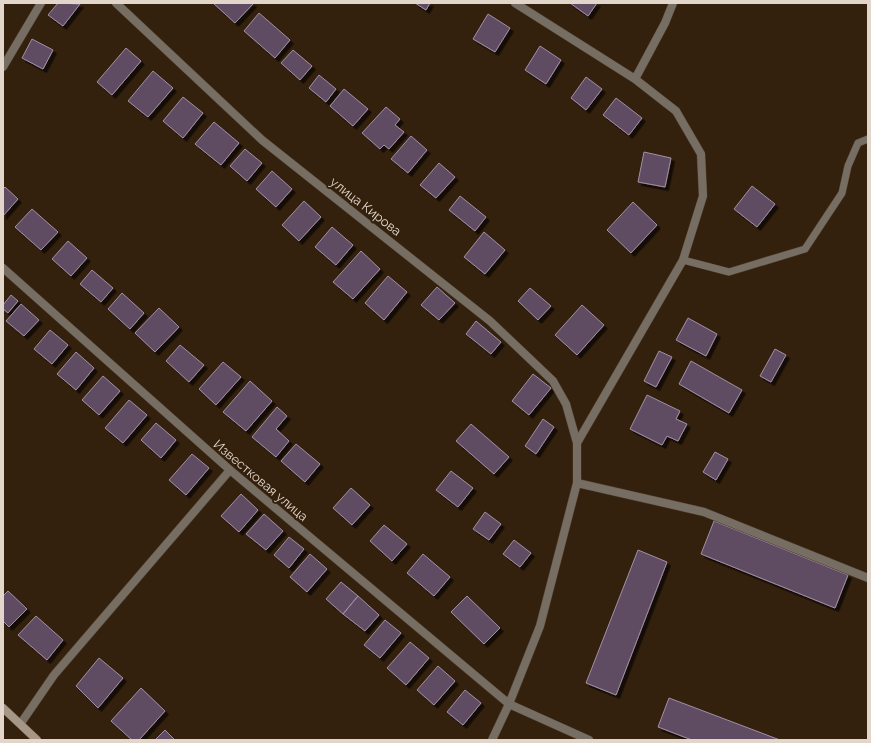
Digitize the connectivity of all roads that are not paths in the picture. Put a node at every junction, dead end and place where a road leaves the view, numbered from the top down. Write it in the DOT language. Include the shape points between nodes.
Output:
graph roads {
  1 [pos="41,3"];
  2 [pos="116,3"];
  3 [pos="515,3"];
  4 [pos="673,3"];
  5 [pos="3,67"];
  6 [pos="636,79"];
  7 [pos="868,139"];
  8 [pos="683,260"];
  9 [pos="3,268"];
  10 [pos="577,443"];
  11 [pos="230,470"];
  12 [pos="577,483"];
  13 [pos="868,578"];
  14 [pos="509,704"];
  15 [pos="3,708"];
  16 [pos="21,723"];
  17 [pos="37,740"];
  18 [pos="492,740"];
  19 [pos="589,740"];
  1 -- 5 [label="street"];
  2 -- 10 [label="street, улица Кирова" via="262,140 490,321 531,360 553,381 566,404"];
  3 -- 6 [label="street"];
  4 -- 6 [label="street"];
  6 -- 8 [label="street" via="676,110 701,154 703,196"];
  7 -- 8 [label="lane" via="858,143 848,166 842,193 805,250 729,272"];
  8 -- 10 [label="street"];
  9 -- 11 [label="street, Известковая улица"];
  10 -- 12 [label="street"];
  11 -- 14 [label="street, Известковая улица"];
  11 -- 16 [label="street" via="54,675"];
  12 -- 13 [label="street" via="704,512"];
  12 -- 14 [label="street" via="540,626"];
  14 -- 18 [label="street"];
  14 -- 19 [label="street, Известковая улица"];
  15 -- 16 [label="main road"];
  16 -- 17 [label="main road"];
}
